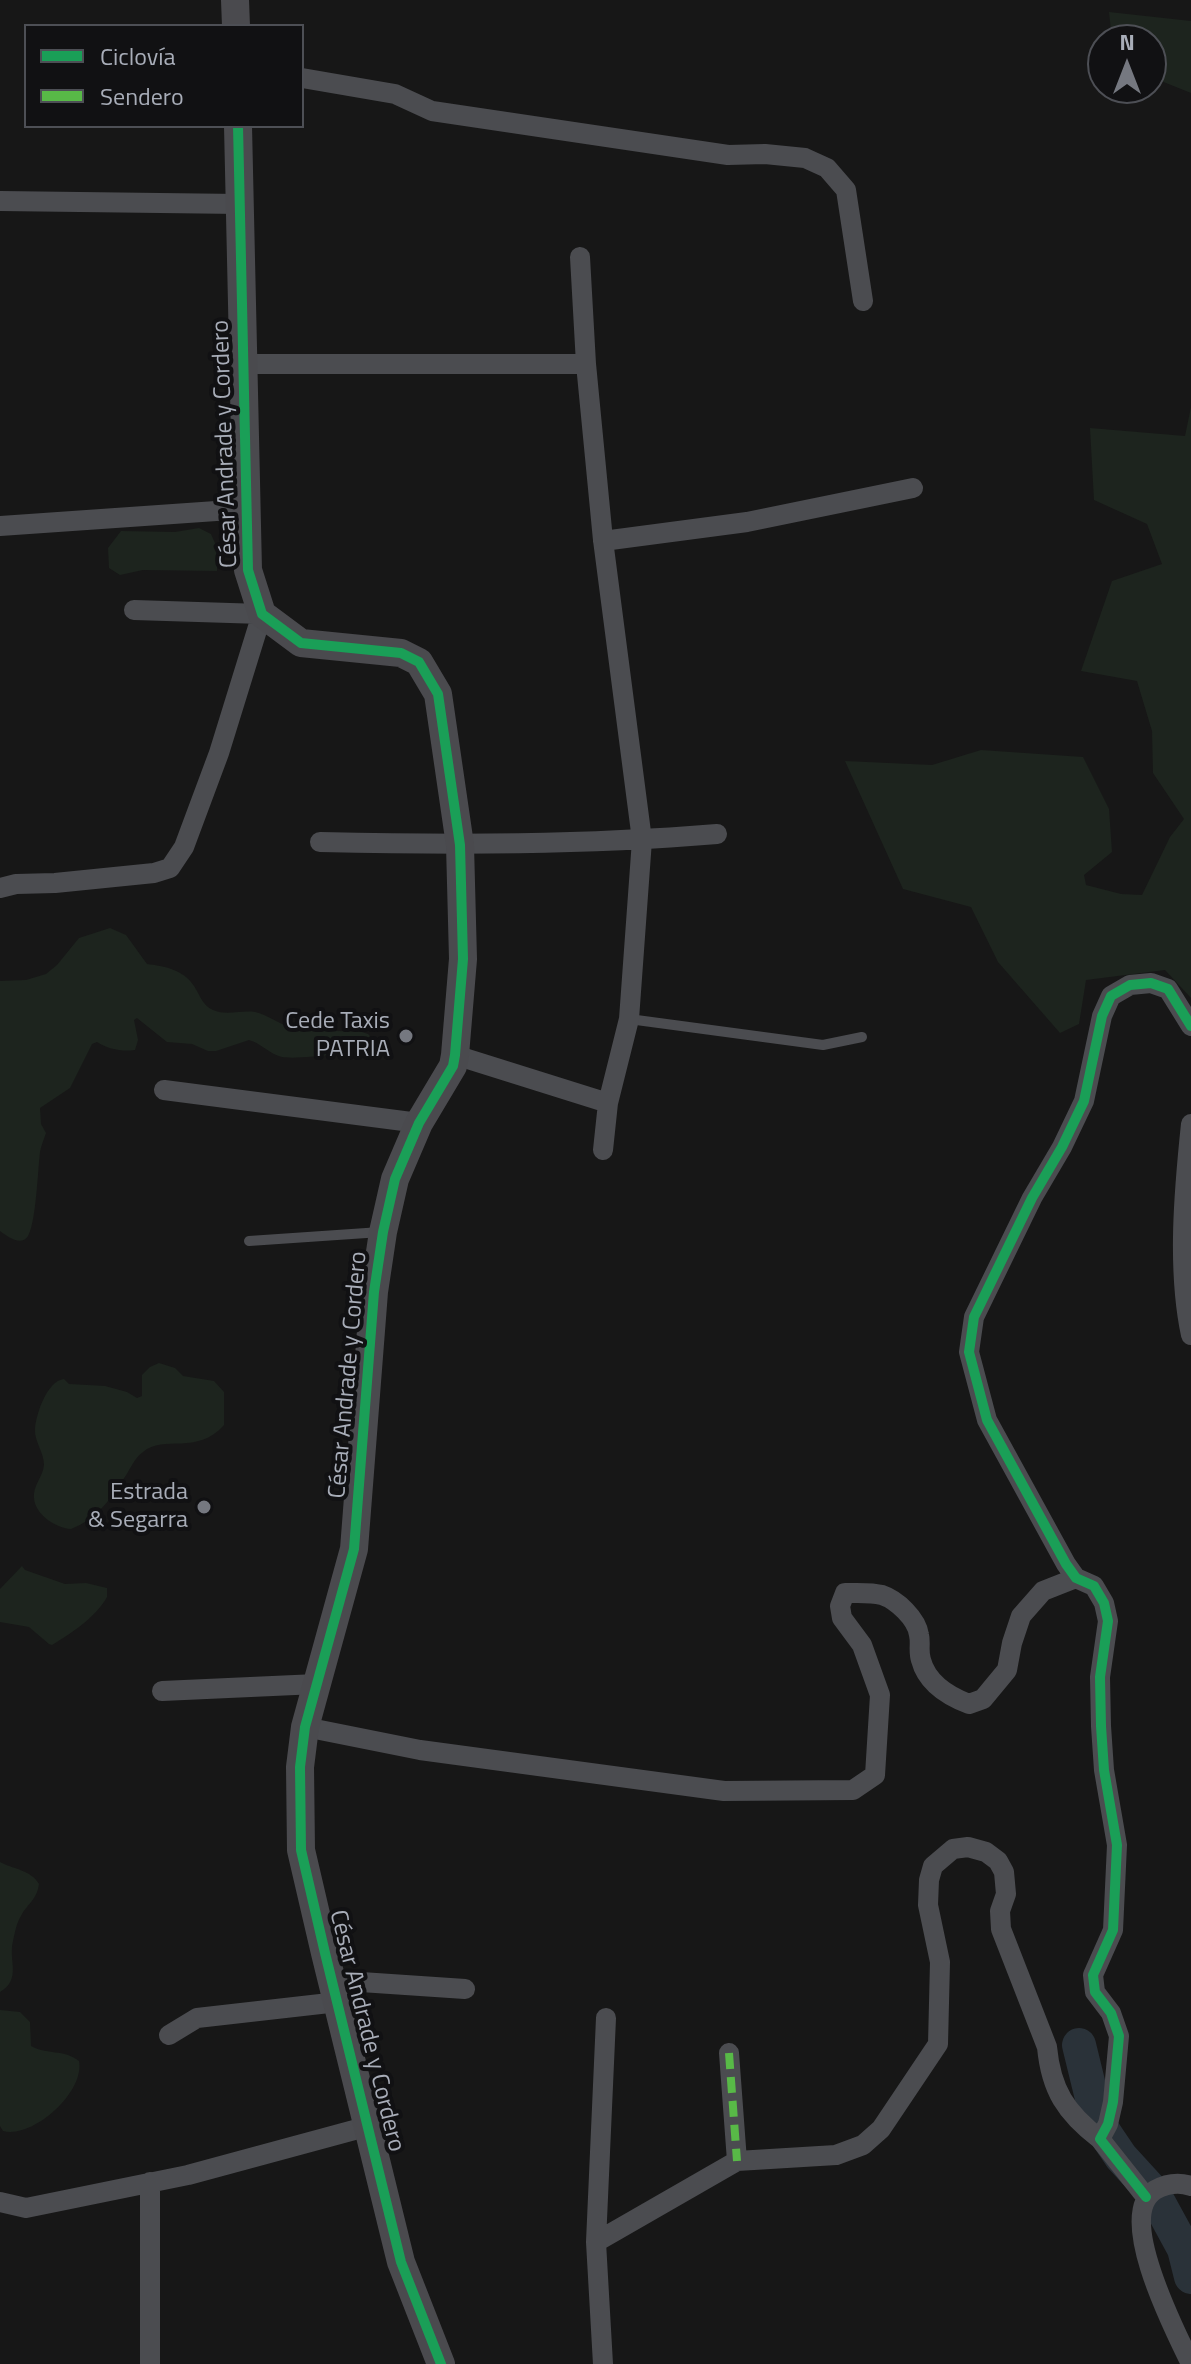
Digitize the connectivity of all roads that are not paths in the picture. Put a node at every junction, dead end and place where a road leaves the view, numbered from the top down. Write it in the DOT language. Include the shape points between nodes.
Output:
graph roads {
  1 [pos="235,0"];
  2 [pos="236,24"];
  3 [pos="304,78"];
  4 [pos="238,128"];
  5 [pos="0,201"];
  6 [pos="240,204"];
  7 [pos="580,257"];
  8 [pos="863,301"];
  9 [pos="242,364"];
  10 [pos="586,364"];
  11 [pos="913,488"];
  12 [pos="245,509"];
  13 [pos="0,526"];
  14 [pos="603,541"];
  15 [pos="134,610"];
  16 [pos="262,614"];
  17 [pos="717,834"];
  18 [pos="642,840"];
  19 [pos="320,842"];
  20 [pos="460,845"];
  21 [pos="0,888"];
  22 [pos="629,1019"];
  23 [pos="1191,1026"];
  24 [pos="862,1037"];
  25 [pos="455,1055"];
  26 [pos="164,1090"];
  27 [pos="608,1103"];
  28 [pos="419,1123"];
  29 [pos="1191,1124"];
  30 [pos="603,1150"];
  31 [pos="383,1232"];
  32 [pos="249,1241"];
  33 [pos="1191,1335"];
  34 [pos="1076,1578"];
  35 [pos="317,1684"];
  36 [pos="162,1691"];
  37 [pos="305,1727"];
  38 [pos="465,1989"];
  39 [pos="335,1992"];
  40 [pos="606,2018"];
  41 [pos="169,2035"];
  42 [pos="729,2053"];
  43 [pos="369,2126"];
  44 [pos="1100,2139"];
  45 [pos="737,2161"];
  46 [pos="150,2182"];
  47 [pos="1191,2186"];
  48 [pos="1146,2197"];
  49 [pos="0,2202"];
  50 [pos="596,2242"];
  51 [pos="150,2364"];
  52 [pos="441,2364"];
  53 [pos="603,2364"];
  54 [pos="1191,2364"];
  1 -- 2 [label="street"];
  3 -- 8 [label="street" via="395,94 432,111 728,155 805,158 827,168 846,190"];
  4 -- 6 [label="street, César Andrade y Cordero"];
  5 -- 6 [label="street"];
  6 -- 9 [label="street, César Andrade y Cordero"];
  7 -- 10 [label="street"];
  9 -- 10 [label="street"];
  9 -- 12 [label="street, César Andrade y Cordero"];
  10 -- 14 [label="street"];
  11 -- 14 [label="street" via="747,522"];
  12 -- 13 [label="street"];
  12 -- 16 [label="street, César Andrade y Cordero" via="248,570"];
  14 -- 18 [label="street"];
  15 -- 16 [label="street"];
  16 -- 20 [label="street, César Andrade y Cordero" via="301,643 401,653 419,662 438,694"];
  16 -- 21 [label="street" via="209,780 184,847 170,868"];
  17 -- 18 [label="street"];
  18 -- 20 [label="street"];
  18 -- 22 [label="street"];
  19 -- 20 [label="street"];
  20 -- 25 [label="street, César Andrade y Cordero" via="463,959"];
  22 -- 24 [label="lane" via="823,1045"];
  22 -- 27 [label="street"];
  23 -- 34 [label="street" via="1168,989 1151,983 1130,985 1111,996 1084,1101 974,1317 969,1352 987,1420"];
  25 -- 27 [label="street"];
  25 -- 28 [label="street, César Andrade y Cordero"];
  26 -- 28 [label="street"];
  27 -- 30 [label="street"];
  28 -- 31 [label="street, César Andrade y Cordero" via="395,1179"];
  29 -- 33 [label="street" via="1184,1205 1185,1309"];
  31 -- 32 [label="lane"];
  31 -- 35 [label="street, César Andrade y Cordero" via="354,1549"];
  34 -- 37 [label="street" via="1043,1591 1021,1616 1007,1670 983,1699 969,1704 933,1682 921,1662 912,1618 896,1603 883,1595 845,1593 842,1618 862,1645 880,1695 875,1775 853,1790 677,1786 420,1750"];
  34 -- 44 [label="street" via="1094,1586 1108,1621 1100,1677 1101,1726 1117,1845 1113,1930 1093,1975 1095,1992 1119,2036 1113,2102"];
  35 -- 36 [label="street"];
  35 -- 37 [label="street, César Andrade y Cordero"];
  37 -- 39 [label="street, César Andrade y Cordero" via="301,1850"];
  38 -- 39 [label="street" via="361,1982"];
  39 -- 41 [label="street" via="197,2018"];
  39 -- 43 [label="street, César Andrade y Cordero"];
  40 -- 50 [label="street"];
  42 -- 45 [label="street"];
  43 -- 46 [label="street"];
  43 -- 52 [label="street, César Andrade y Cordero" via="401,2262"];
  44 -- 45 [label="street" via="1059,2097 1048,2067 1047,2047 1001,1929 1004,1872 986,1852 968,1847 943,1857 929,1880 928,1905 940,1962 938,2044 881,2129 863,2145 836,2155"];
  44 -- 48 [label="street"];
  45 -- 50 [label="street"];
  46 -- 49 [label="street" via="26,2208"];
  46 -- 51 [label="street"];
  47 -- 48 [label="street" via="1163,2186"];
  48 -- 54 [label="street" via="1140,2215 1143,2247"];
  50 -- 53 [label="street"];
}
